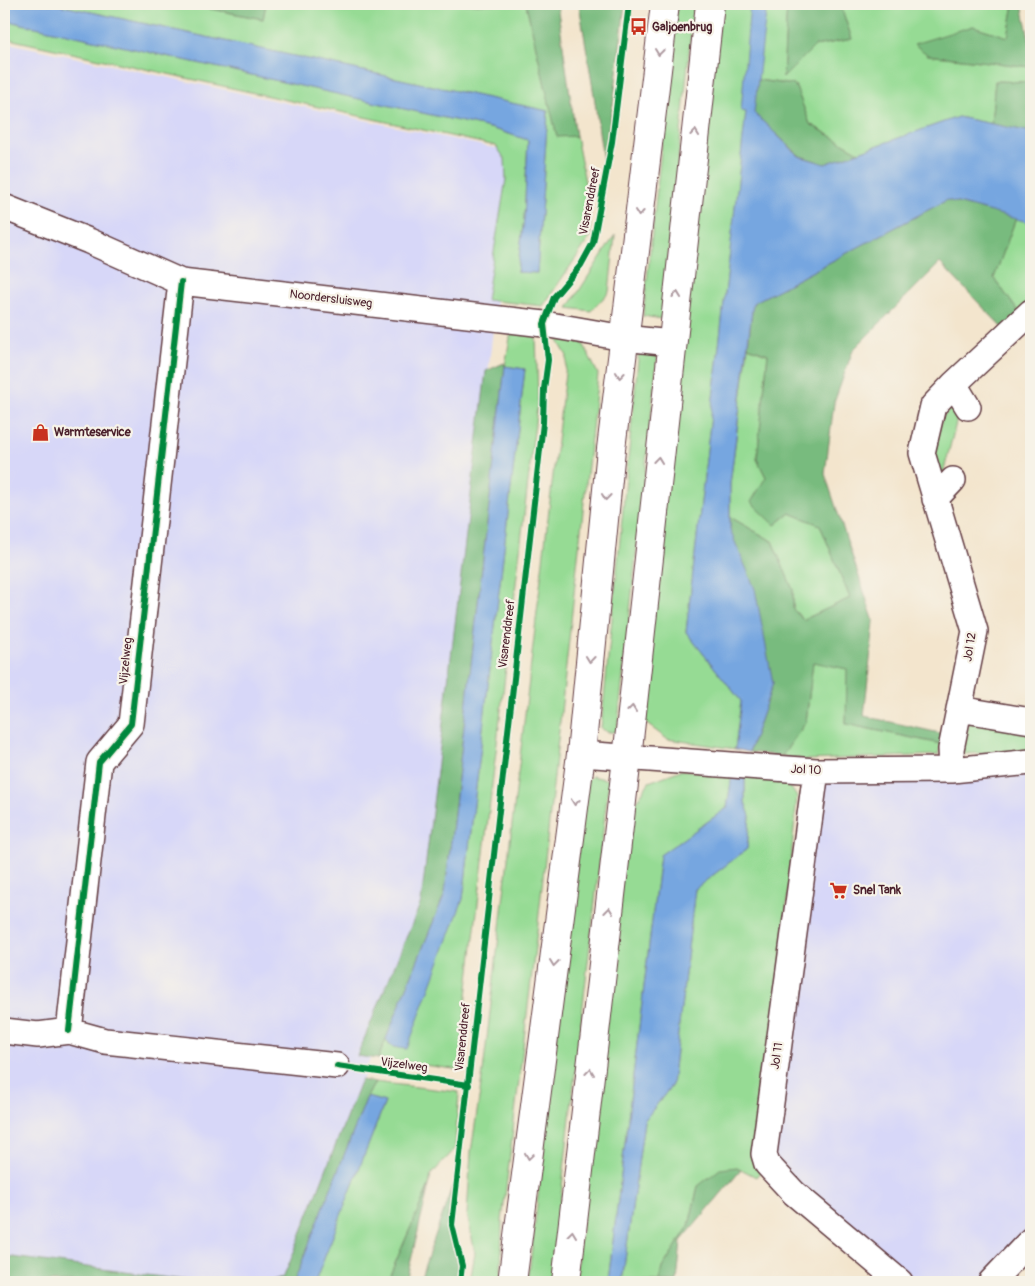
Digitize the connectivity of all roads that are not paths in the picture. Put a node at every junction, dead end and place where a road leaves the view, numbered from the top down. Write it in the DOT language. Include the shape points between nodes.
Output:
graph roads {
  1 [pos="665,4"];
  2 [pos="710,4"];
  3 [pos="4,207"];
  4 [pos="181,282"];
  5 [pos="1031,312"];
  6 [pos="624,338"];
  7 [pos="672,343"];
  8 [pos="954,384"];
  9 [pos="968,406"];
  10 [pos="952,480"];
  11 [pos="934,499"];
  12 [pos="958,709"];
  13 [pos="1031,721"];
  14 [pos="581,754"];
  15 [pos="626,758"];
  16 [pos="1031,762"];
  17 [pos="952,770"];
  18 [pos="816,771"];
  19 [pos="4,1031"];
  20 [pos="69,1031"];
  21 [pos="337,1066"];
  22 [pos="1031,1240"];
  23 [pos="512,1282"];
  24 [pos="566,1282"];
  25 [pos="900,1282"];
  26 [pos="991,1282"];
  1 -- 6 [label="main road, one-way"];
  7 -- 2 [label="main road, one-way"];
  3 -- 4 [label="street, Noordersluisweg"];
  4 -- 6 [label="street, Noordersluisweg" via="544,324"];
  4 -- 20 [label="street, Vijzelweg" via="130,724 99,762"];
  5 -- 8 [label="street, Jol 12"];
  6 -- 7 [label="street, Noordersluisweg"];
  6 -- 14 [label="main road, one-way"];
  15 -- 7 [label="main road, one-way"];
  8 -- 9 [label="street"];
  8 -- 11 [label="street, Jol 12" via="934,406 922,453"];
  10 -- 11 [label="street"];
  11 -- 12 [label="street, Jol 12" via="975,631"];
  12 -- 13 [label="street"];
  12 -- 17 [label="street, Jol 12" via="951,749"];
  14 -- 15 [label="street, Jol 10"];
  14 -- 23 [label="main road, one-way"];
  15 -- 18 [label="street, Jol 10"];
  24 -- 15 [label="main road, one-way"];
  16 -- 17 [label="street, Jol 10"];
  17 -- 18 [label="street, Jol 10"];
  18 -- 25 [label="street, Jol 11" via="764,1154 768,1164 794,1193"];
  19 -- 20 [label="street" via="38,1035"];
  20 -- 21 [label="street" via="106,1040"];
  22 -- 26 [label="street"];
}
